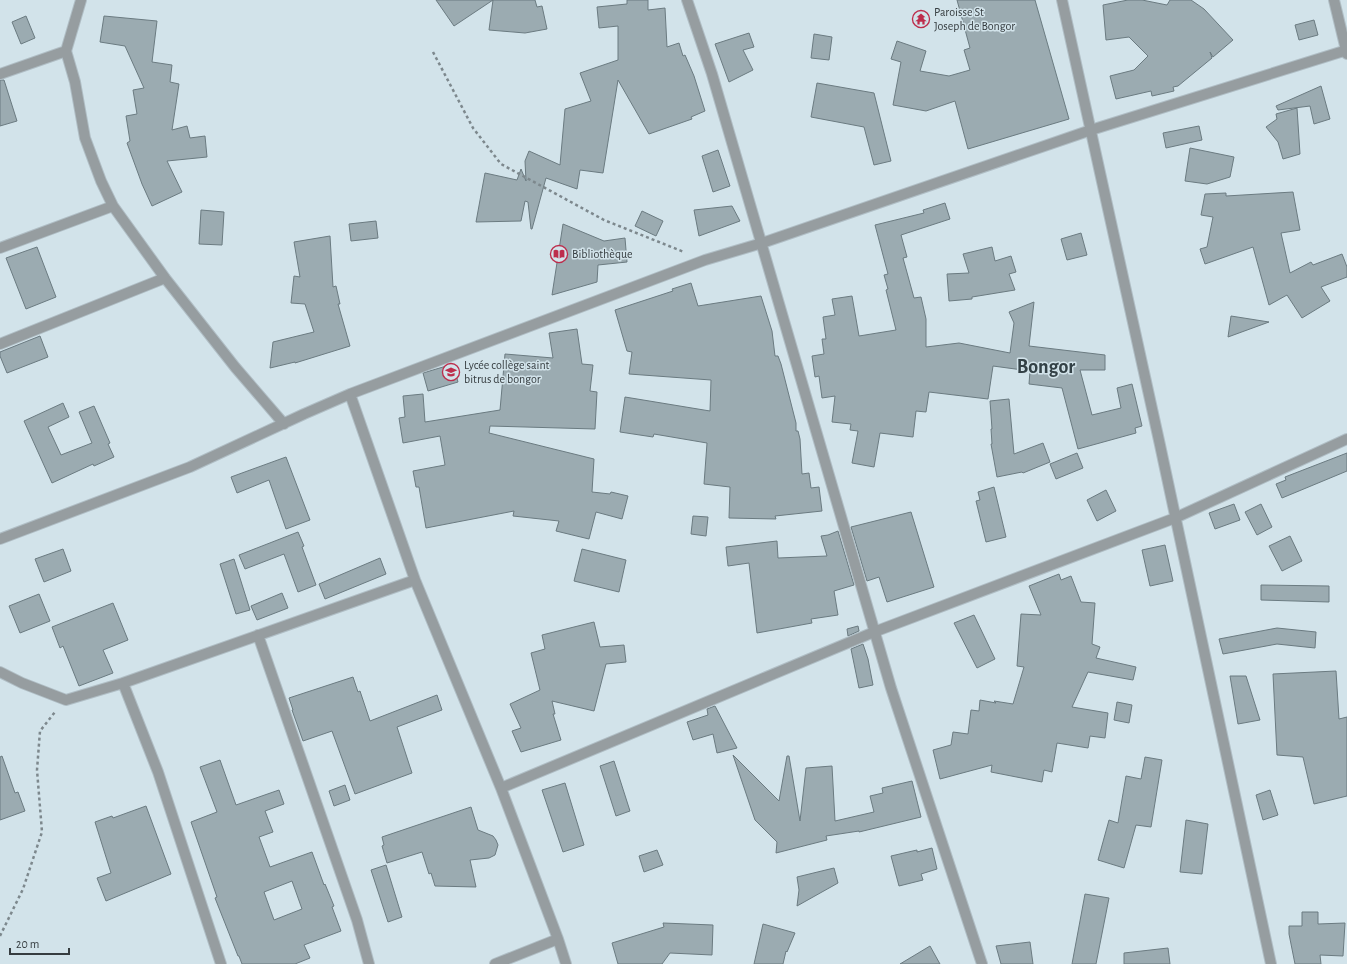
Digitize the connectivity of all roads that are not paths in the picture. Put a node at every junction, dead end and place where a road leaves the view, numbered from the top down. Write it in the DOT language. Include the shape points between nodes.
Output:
graph roads {
  1 [pos="81,0"];
  2 [pos="687,0"];
  3 [pos="1062,0"];
  4 [pos="1334,0"];
  5 [pos="66,51"];
  6 [pos="1347,52"];
  7 [pos="0,74"];
  8 [pos="1091,130"];
  9 [pos="113,206"];
  10 [pos="762,243"];
  11 [pos="0,248"];
  12 [pos="165,278"];
  13 [pos="0,344"];
  14 [pos="350,394"];
  15 [pos="284,424"];
  16 [pos="1347,439"];
  17 [pos="1175,518"];
  18 [pos="0,539"];
  19 [pos="415,580"];
  20 [pos="874,632"];
  21 [pos="258,635"];
  22 [pos="0,672"];
  23 [pos="123,683"];
  24 [pos="501,788"];
  25 [pos="558,939"];
  26 [pos="221,964"];
  27 [pos="369,964"];
  28 [pos="495,964"];
  29 [pos="566,964"];
  30 [pos="982,964"];
  31 [pos="1271,964"];
  1 -- 5 [label="street"];
  2 -- 10 [label="street" via="712,74"];
  3 -- 8 [label="street"];
  4 -- 6 [label="street"];
  5 -- 7 [label="street"];
  5 -- 9 [label="street" via="75,82 85,138"];
  6 -- 8 [label="street"];
  8 -- 10 [label="street"];
  8 -- 17 [label="street"];
  9 -- 11 [label="street"];
  9 -- 12 [label="street"];
  10 -- 14 [label="street" via="705,260"];
  10 -- 20 [label="street"];
  12 -- 13 [label="street"];
  12 -- 15 [label="street"];
  14 -- 15 [label="street"];
  14 -- 19 [label="street"];
  15 -- 18 [label="street" via="190,467"];
  16 -- 17 [label="street"];
  17 -- 20 [label="street"];
  17 -- 31 [label="street"];
  19 -- 21 [label="street"];
  19 -- 24 [label="street"];
  20 -- 24 [label="street"];
  20 -- 30 [label="street"];
  21 -- 23 [label="street"];
  21 -- 27 [label="street" via="357,920"];
  22 -- 23 [label="street" via="66,700"];
  23 -- 26 [label="street" via="158,772"];
  24 -- 25 [label="street"];
  25 -- 28 [label="street"];
  25 -- 29 [label="street"];
}
